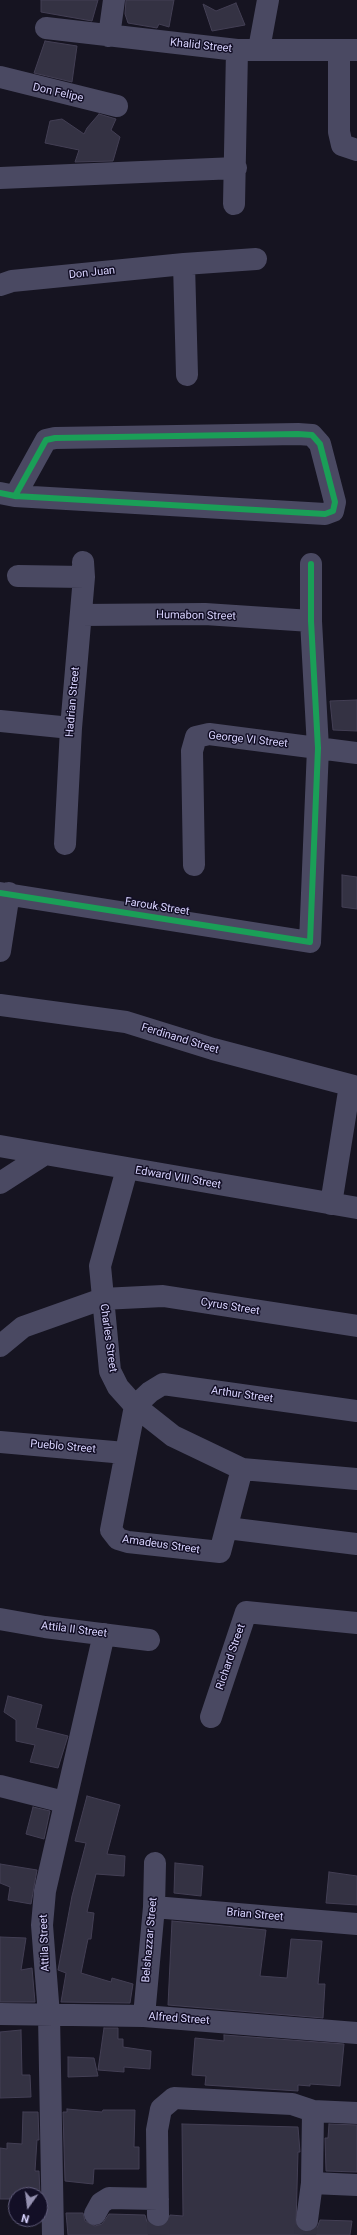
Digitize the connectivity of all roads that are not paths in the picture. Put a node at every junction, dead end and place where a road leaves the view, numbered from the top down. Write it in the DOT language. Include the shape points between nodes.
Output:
graph roads {
  1 [pos="114,0"];
  2 [pos="268,0"];
  3 [pos="46,28"];
  4 [pos="109,36"];
  5 [pos="237,50"];
  6 [pos="259,50"];
  7 [pos="348,50"];
  8 [pos="0,77"];
  9 [pos="116,106"];
  10 [pos="354,150"];
  11 [pos="236,168"];
  12 [pos="0,178"];
  13 [pos="234,204"];
  14 [pos="256,259"];
  15 [pos="184,264"];
  16 [pos="0,285"];
  17 [pos="188,375"];
  18 [pos="7,495"];
  19 [pos="311,564"];
  20 [pos="18,576"];
  21 [pos="81,615"];
  22 [pos="311,621"];
  23 [pos="0,721"];
  24 [pos="71,728"];
  25 [pos="318,748"];
  26 [pos="357,753"];
  27 [pos="64,844"];
  28 [pos="194,865"];
  29 [pos="5,893"];
  30 [pos="0,950"];
  31 [pos="0,1005"];
  32 [pos="353,1086"];
  33 [pos="0,1146"];
  34 [pos="45,1154"];
  35 [pos="127,1169"];
  36 [pos="4,1172"];
  37 [pos="331,1204"];
  38 [pos="357,1208"];
  39 [pos="102,1299"];
  40 [pos="357,1326"];
  41 [pos="0,1346"];
  42 [pos="135,1406"];
  43 [pos="357,1411"];
  44 [pos="0,1442"];
  45 [pos="125,1453"];
  46 [pos="242,1469"];
  47 [pos="357,1479"];
  48 [pos="227,1528"];
  49 [pos="357,1544"];
  50 [pos="0,1619"];
  51 [pos="357,1623"];
  52 [pos="104,1634"];
  53 [pos="149,1640"];
  54 [pos="211,1717"];
  55 [pos="0,1786"];
  56 [pos="64,1802"];
  57 [pos="155,1863"];
  58 [pos="154,1906"];
  59 [pos="357,1924"];
  60 [pos="0,2014"];
  61 [pos="49,2015"];
  62 [pos="144,2016"];
  63 [pos="357,2034"];
  64 [pos="313,2111"];
  65 [pos="357,2113"];
  66 [pos="312,2183"];
  67 [pos="357,2185"];
  68 [pos="95,2214"];
  69 [pos="307,2220"];
  70 [pos="53,2235"];
  1 -- 4 [label="street"];
  2 -- 6 [label="street"];
  3 -- 4 [label="street, Khalid Street"];
  4 -- 5 [label="street, Khalid Street"];
  5 -- 6 [label="street, Khalid Street"];
  5 -- 11 [label="street"];
  6 -- 7 [label="street, Khalid Street"];
  7 -- 10 [label="street" via="339,132 342,145"];
  8 -- 9 [label="street, Don Felipe"];
  11 -- 12 [label="street"];
  11 -- 13 [label="street"];
  14 -- 15 [label="street, Don Juan"];
  15 -- 16 [label="street, Don Juan" via="12,281"];
  15 -- 17 [label="street"];
  18 -- 18 [label="street" via="325,514 333,511 335,502 320,444 312,435 298,434 50,439 46,440"];
  19 -- 22 [label="street"];
  20 -- 21 [label="street, Hadrian Street" via="84,569"];
  21 -- 22 [label="street, Humabon Street" via="205,614"];
  21 -- 24 [label="street, Hadrian Street"];
  22 -- 25 [label="street"];
  23 -- 24 [label="street"];
  24 -- 27 [label="street, Hadrian Street"];
  25 -- 26 [label="street, George VI Street"];
  25 -- 28 [label="street, George VI Street" via="209,734 196,737 192,751"];
  25 -- 29 [label="street, Farouk Street" via="310,942"];
  29 -- 30 [label="street"];
  31 -- 32 [label="street, Ferdinand Street" via="126,1022 213,1049"];
  32 -- 37 [label="street"];
  33 -- 34 [label="street, Edward VIII Street"];
  34 -- 35 [label="street, Edward VIII Street"];
  34 -- 36 [label="street"];
  35 -- 37 [label="street, Edward VIII Street"];
  35 -- 39 [label="street, Charles Street" via="100,1266"];
  37 -- 38 [label="street, Edward VIII Street"];
  39 -- 40 [label="street, Cyrus Street" via="163,1296"];
  39 -- 41 [label="street, Cyrus Street" via="23,1327"];
  39 -- 42 [label="street, Charles Street" via="110,1372 118,1387"];
  42 -- 43 [label="street, Arthur Street" via="163,1384"];
  42 -- 45 [label="street, Amadeus Street"];
  42 -- 46 [label="street, Charles Street" via="173,1436"];
  44 -- 45 [label="street, Pueblo Street"];
  45 -- 48 [label="street, Amadeus Street" via="111,1530 118,1539 220,1552"];
  46 -- 47 [label="street, Charles Street"];
  46 -- 48 [label="street"];
  48 -- 49 [label="street"];
  50 -- 52 [label="street, Attila II Street"];
  51 -- 54 [label="street, Richard Street" via="246,1612"];
  52 -- 53 [label="street, Attila II Street"];
  52 -- 56 [label="street, Attila Street"];
  55 -- 56 [label="street"];
  56 -- 61 [label="street, Attila Street" via="45,1891 42,1925"];
  57 -- 58 [label="street, Belshazzar Street"];
  58 -- 59 [label="street, Brian Street"];
  58 -- 62 [label="street, Belshazzar Street"];
  60 -- 61 [label="street, Alfred Street"];
  61 -- 62 [label="street, Alfred Street"];
  61 -- 70 [label="street, Attila Street"];
  62 -- 63 [label="street, Alfred Street"];
  64 -- 65 [label="street"];
  64 -- 66 [label="street"];
  64 -- 68 [label="street" via="292,2104 174,2098 160,2109 157,2130 158,2207 109,2198 101,2203"];
  66 -- 67 [label="street"];
  66 -- 69 [label="street"];
}
